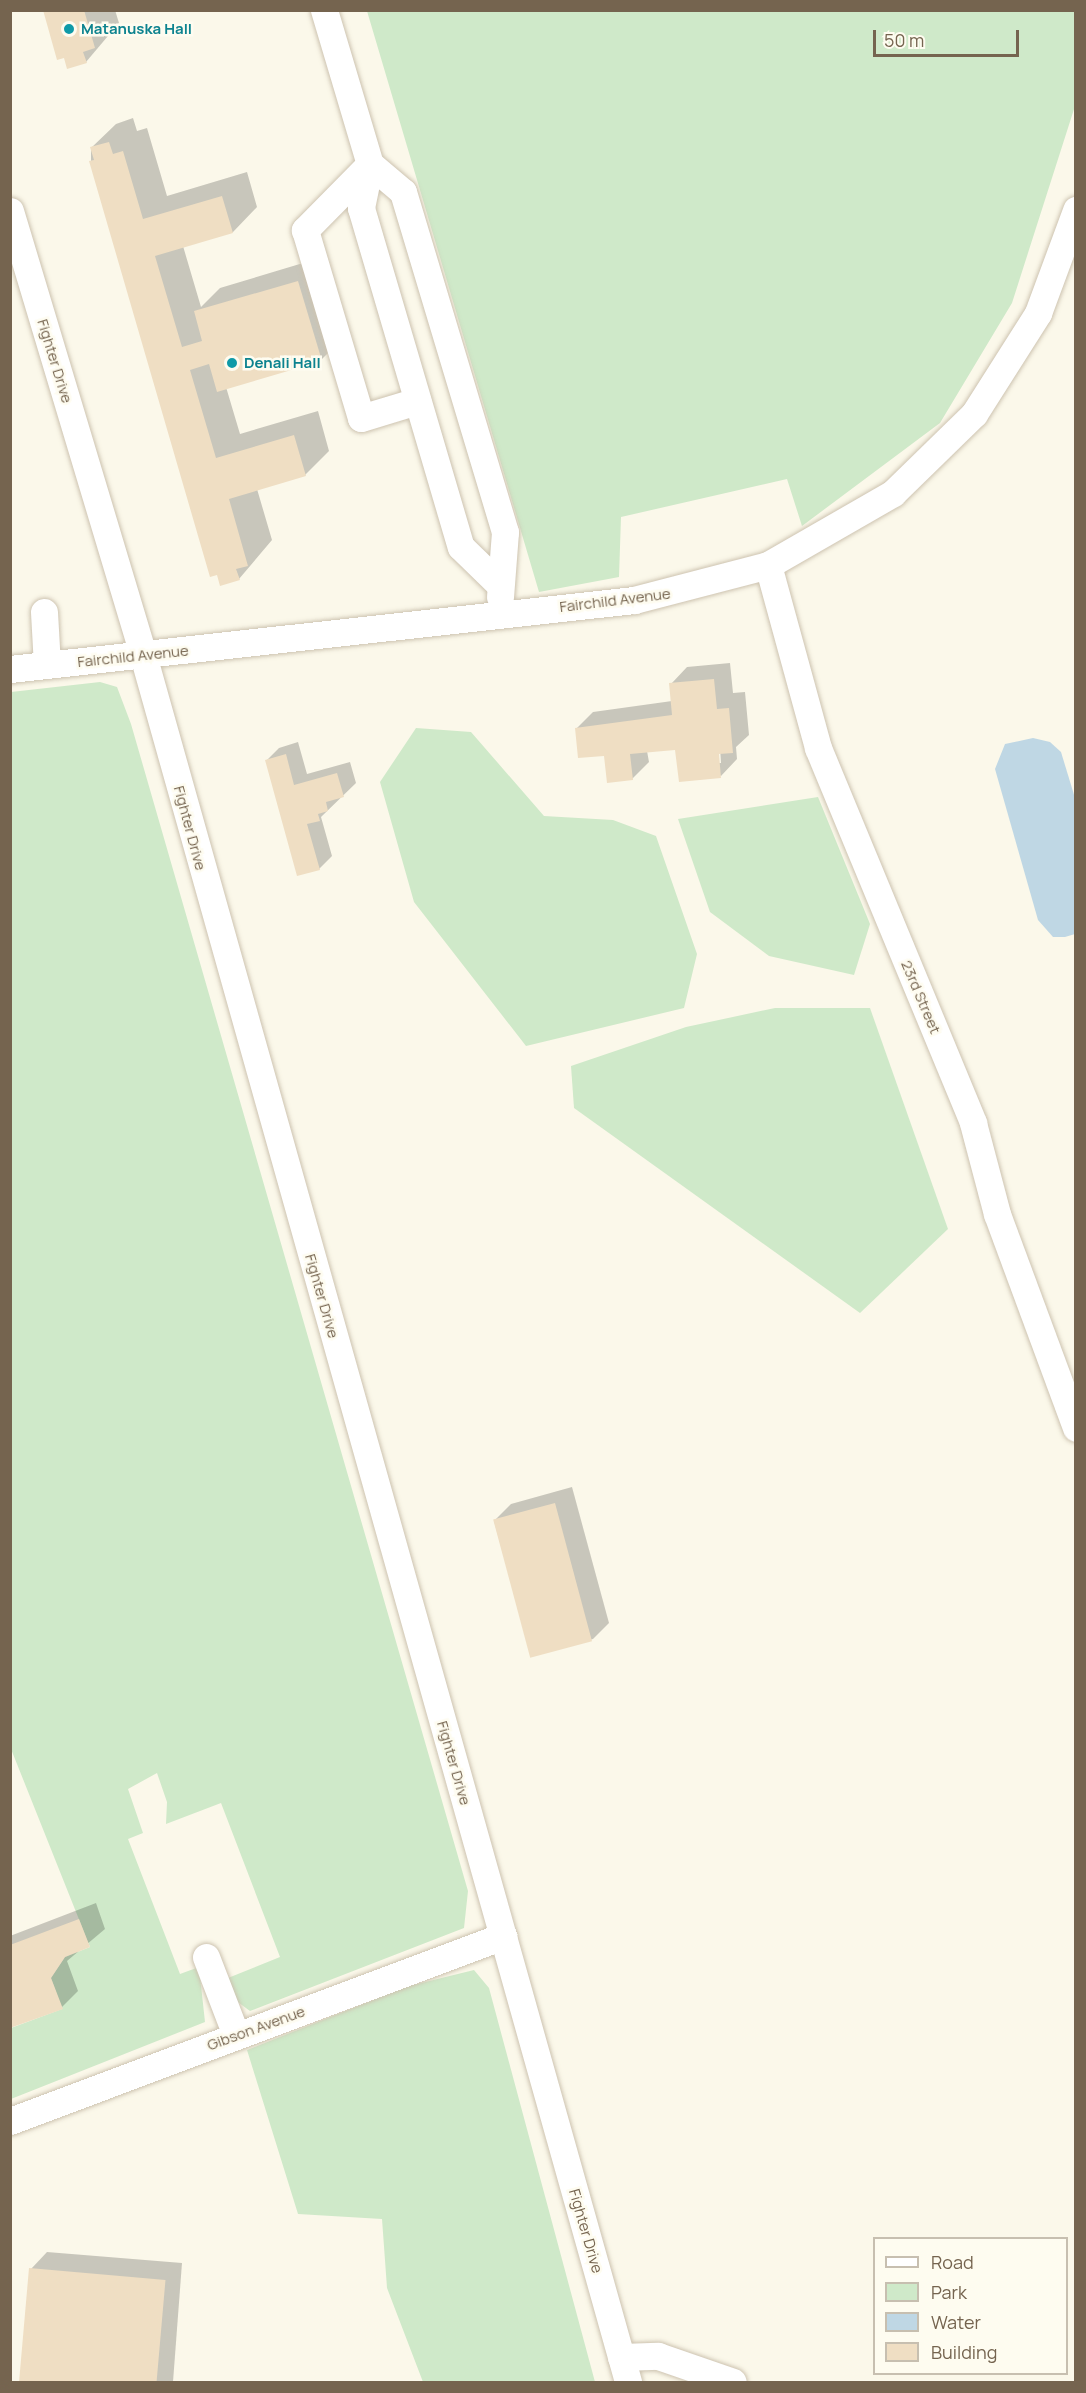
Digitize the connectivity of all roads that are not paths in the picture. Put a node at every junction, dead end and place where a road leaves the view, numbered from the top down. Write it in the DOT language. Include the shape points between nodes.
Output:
graph roads {
  1 [pos="324,10"];
  2 [pos="370,164"];
  3 [pos="1076,210"];
  4 [pos="10,211"];
  5 [pos="455,369"];
  6 [pos="415,391"];
  7 [pos="768,565"];
  8 [pos="499,584"];
  9 [pos="44,612"];
  10 [pos="502,614"];
  11 [pos="143,655"];
  12 [pos="47,665"];
  13 [pos="10,669"];
  14 [pos="1076,1428"];
  15 [pos="503,1936"];
  16 [pos="206,1957"];
  17 [pos="236,2035"];
  18 [pos="10,2121"];
  19 [pos="621,2356"];
  20 [pos="628,2382"];
  21 [pos="733,2382"];
  1 -- 2 [label="street"];
  2 -- 5 [label="street" via="403,192"];
  2 -- 6 [label="street" via="361,208"];
  2 -- 6 [label="street" via="305,230 361,418"];
  3 -- 7 [label="street, Fairchild Avenue" via="1038,313 974,414 893,493"];
  4 -- 11 [label="street, Fighter Drive"];
  5 -- 6 [label="street"];
  5 -- 8 [label="street" via="504,532"];
  6 -- 8 [label="street" via="461,547"];
  7 -- 10 [label="street, Fairchild Avenue" via="634,600"];
  7 -- 14 [label="street, 23rd Street" via="818,748 973,1123 997,1214"];
  8 -- 10 [label="street"];
  9 -- 12 [label="street"];
  10 -- 11 [label="street, Fairchild Avenue"];
  11 -- 12 [label="street, Fairchild Avenue"];
  11 -- 15 [label="street, Fighter Drive"];
  12 -- 13 [label="street, Fairchild Avenue"];
  15 -- 17 [label="street, Gibson Avenue"];
  15 -- 19 [label="street, Fighter Drive"];
  16 -- 17 [label="street"];
  17 -- 18 [label="street, Gibson Avenue"];
  19 -- 20 [label="street, Fighter Drive"];
  19 -- 21 [label="street" via="658,2356"];
}
